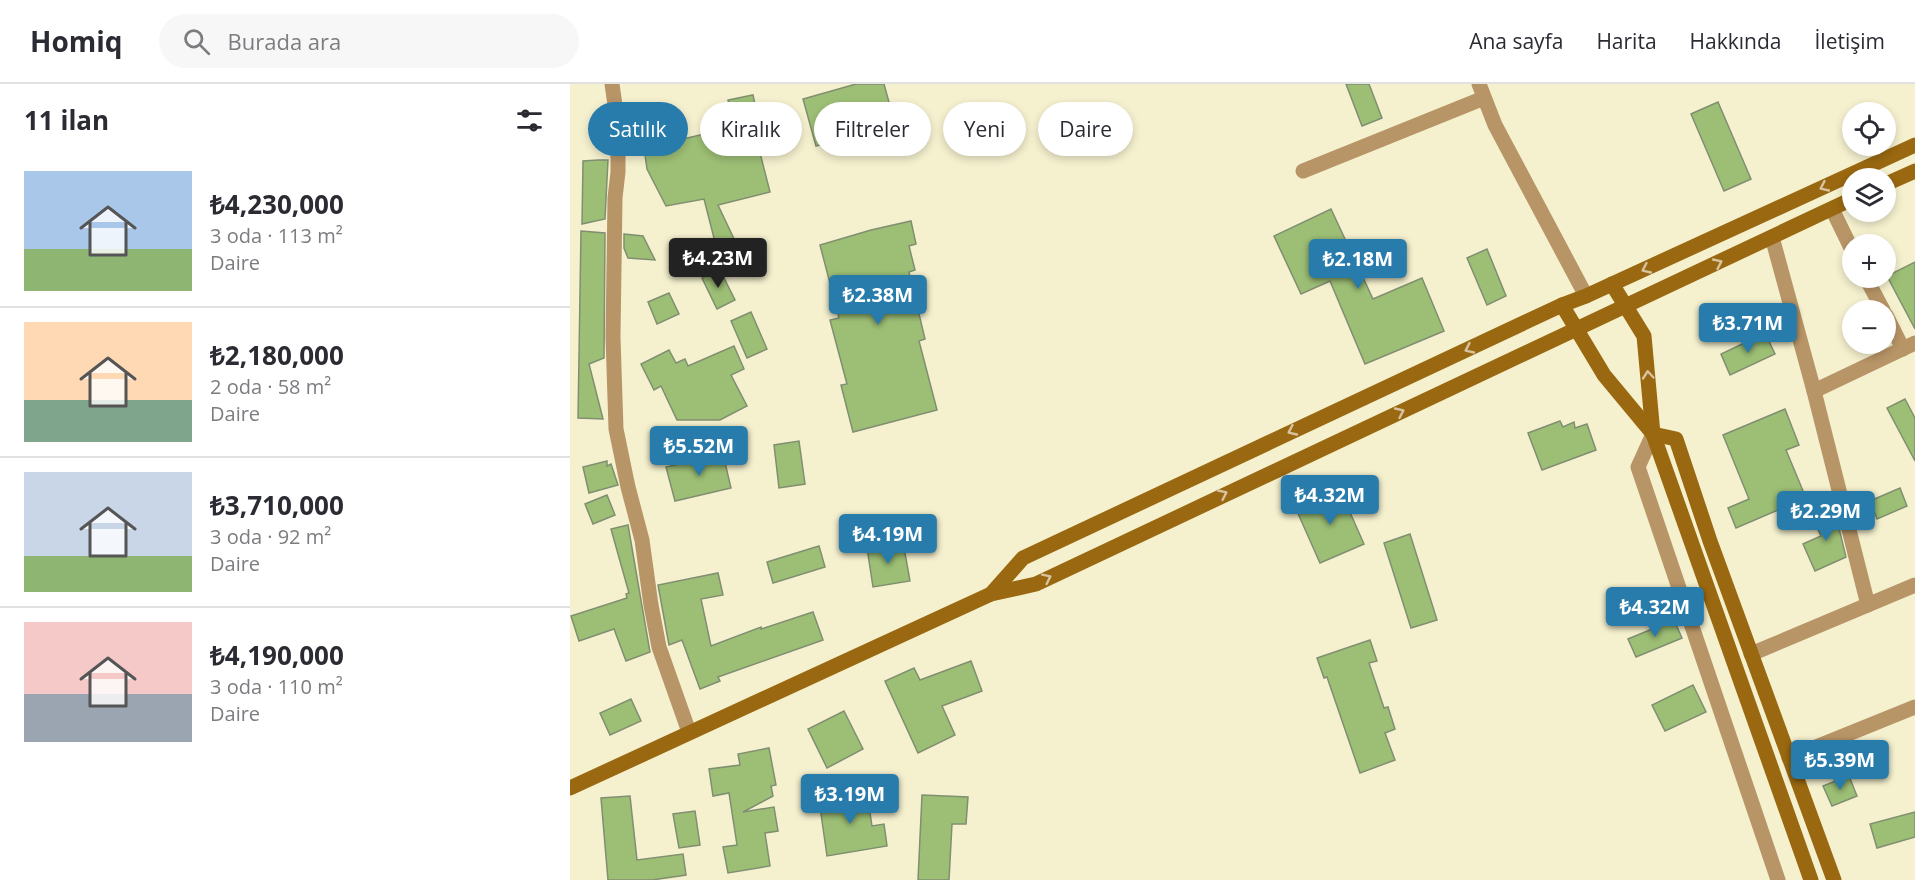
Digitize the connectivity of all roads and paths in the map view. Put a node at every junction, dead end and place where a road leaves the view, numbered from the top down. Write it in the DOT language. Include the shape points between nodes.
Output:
graph roads {
  1 [pos="612,84"];
  2 [pos="1481,91"];
  3 [pos="1915,145"];
  4 [pos="1303,171"];
  5 [pos="1915,171"];
  6 [pos="1896,180"];
  7 [pos="1842,204"];
  8 [pos="1832,209"];
  9 [pos="1844,234"];
  10 [pos="1772,237"];
  11 [pos="1612,285"];
  12 [pos="1586,297"];
  13 [pos="1562,305"];
  14 [pos="1627,306"];
  15 [pos="1896,328"];
  16 [pos="1576,330"];
  17 [pos="1909,346"];
  18 [pos="1814,391"];
  19 [pos="1653,434"];
  20 [pos="1915,585"];
  21 [pos="991,594"];
  22 [pos="1868,605"];
  23 [pos="1751,654"];
  24 [pos="1915,706"];
  25 [pos="689,732"];
  26 [pos="1789,758"];
  27 [pos="570,788"];
  28 [pos="1778,880"];
  29 [pos="1811,880"];
  30 [pos="1834,880"];
  1 -- 25 [label="street" via="618,126 613,337 616,429 642,540 660,647"];
  2 -- 4 [label="street"];
  2 -- 12 [label="street"];
  3 -- 11 [label="main road, one-way"];
  5 -- 6 [label="main road"];
  7 -- 8 [label="main road"];
  8 -- 9 [label="street"];
  8 -- 10 [label="main road"];
  14 -- 10 [label="main road, one-way"];
  10 -- 18 [label="street"];
  11 -- 12 [label="main road"];
  11 -- 14 [label="main road"];
  12 -- 13 [label="main road"];
  13 -- 16 [label="main road"];
  13 -- 21 [label="main road, one-way" via="1023,558"];
  14 -- 16 [label="main road"];
  19 -- 14 [label="main road, one-way" via="1644,336"];
  15 -- 17 [label="street"];
  16 -- 19 [label="main road" via="1604,375"];
  21 -- 16 [label="main road, one-way" via="1036,584"];
  17 -- 18 [label="street"];
  18 -- 22 [label="street"];
  19 -- 23 [label="main road" via="1676,439"];
  19 -- 28 [label="street" via="1638,467"];
  19 -- 29 [label="main road"];
  20 -- 22 [label="street"];
  21 -- 25 [label="main road"];
  22 -- 23 [label="street"];
  23 -- 26 [label="main road"];
  24 -- 26 [label="street"];
  25 -- 27 [label="main road"];
  26 -- 30 [label="main road"];
}
